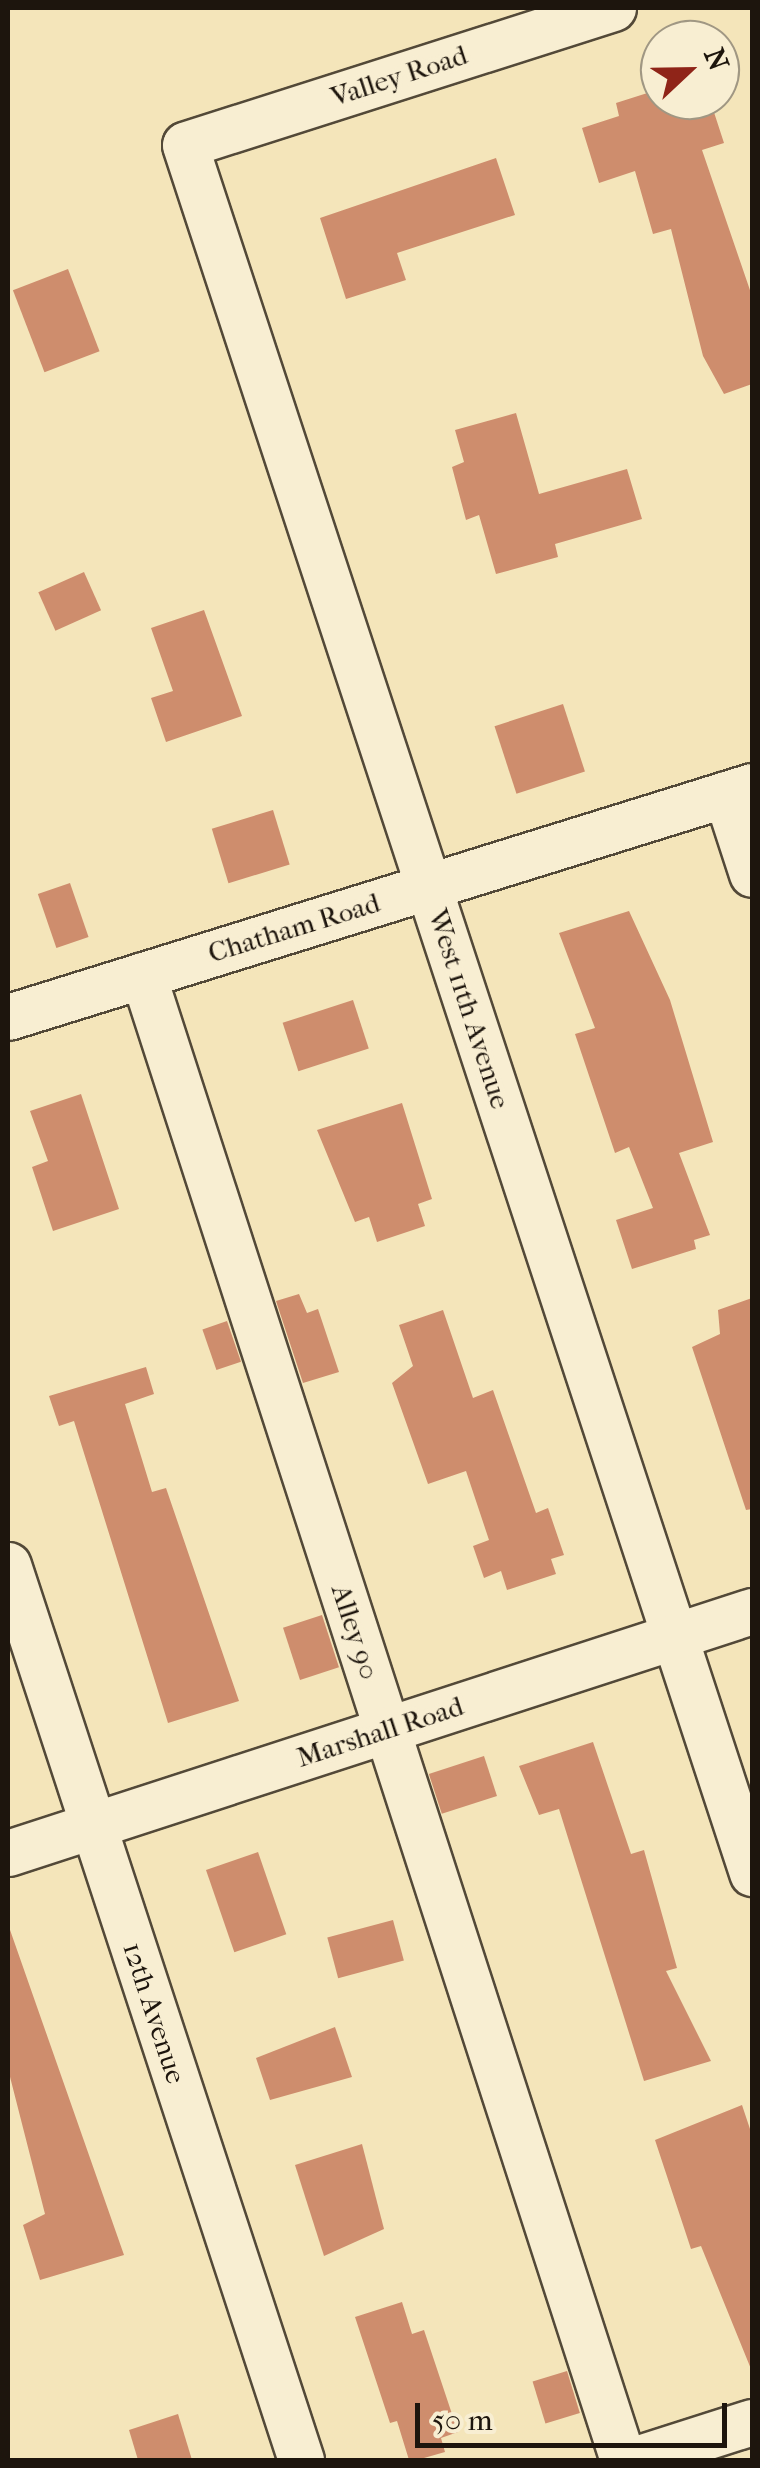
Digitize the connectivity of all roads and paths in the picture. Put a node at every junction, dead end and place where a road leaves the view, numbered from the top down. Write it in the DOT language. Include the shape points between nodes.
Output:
graph roads {
  1 [pos="612,8"];
  2 [pos="185,145"];
  3 [pos="740,790"];
  4 [pos="752,874"];
  5 [pos="428,886"];
  6 [pos="143,975"];
  7 [pos="8,1017"];
  8 [pos="8,1565"];
  9 [pos="752,1611"];
  10 [pos="675,1636"];
  11 [pos="386,1730"];
  12 [pos="93,1825"];
  13 [pos="8,1853"];
  14 [pos="752,1873"];
  15 [pos="752,2422"];
  16 [pos="302,2460"];
  17 [pos="623,2460"];
  18 [pos="633,2460"];
  1 -- 2 [label="street, Valley Road"];
  2 -- 5 [label="street, West 11th Avenue"];
  3 -- 4 [label="street"];
  3 -- 5 [label="street, Chatham Road"];
  5 -- 6 [label="street, Chatham Road"];
  5 -- 10 [label="street, West 11th Avenue"];
  6 -- 7 [label="street, Chatham Road"];
  6 -- 11 [label="street, Alley 90"];
  8 -- 12 [label="street, 12th Avenue"];
  9 -- 10 [label="street, Marshall Road"];
  10 -- 11 [label="street, Marshall Road"];
  10 -- 14 [label="street, West 11th Avenue"];
  11 -- 12 [label="street, Marshall Road"];
  11 -- 17 [label="street, Alley 90"];
  12 -- 13 [label="street, Marshall Road"];
  12 -- 16 [label="street, 12th Avenue"];
  15 -- 18 [label="street"];
}
